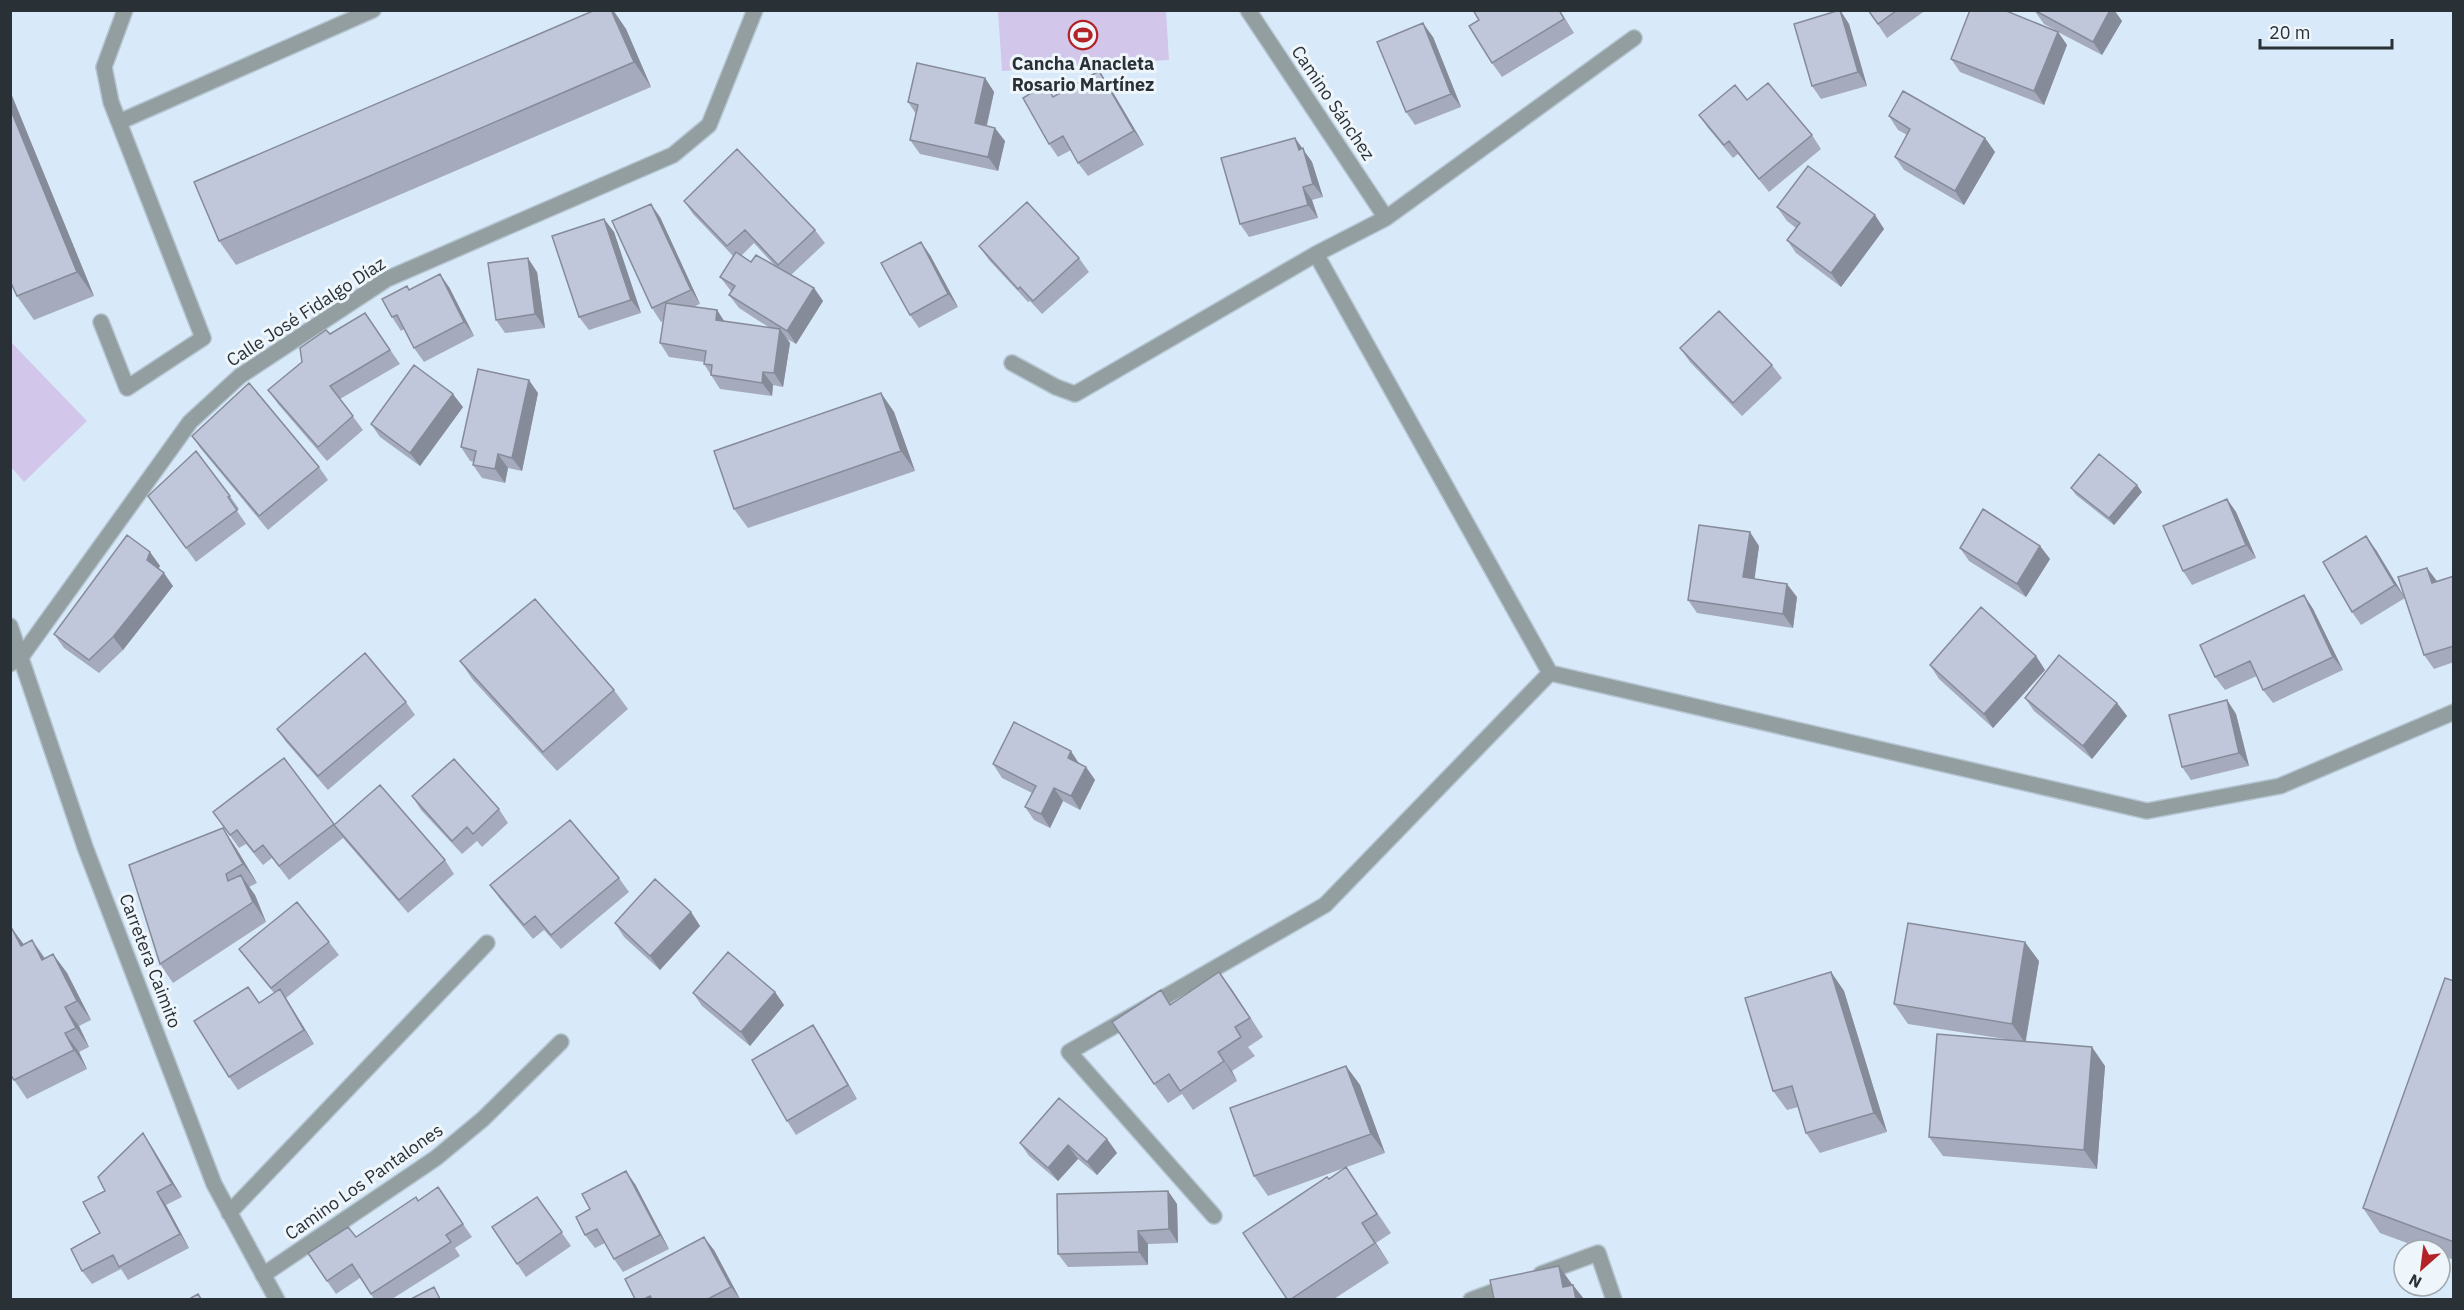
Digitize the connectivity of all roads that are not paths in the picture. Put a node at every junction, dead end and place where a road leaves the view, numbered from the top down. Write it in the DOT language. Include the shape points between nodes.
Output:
graph roads {
  1 [pos="125,10"];
  2 [pos="373,10"];
  3 [pos="755,10"];
  4 [pos="1248,10"];
  5 [pos="1634,38"];
  6 [pos="119,122"];
  7 [pos="1386,218"];
  8 [pos="1316,254"];
  9 [pos="101,322"];
  10 [pos="1012,363"];
  11 [pos="10,626"];
  12 [pos="16,660"];
  13 [pos="1550,673"];
  14 [pos="2454,712"];
  15 [pos="487,943"];
  16 [pos="561,1042"];
  17 [pos="229,1212"];
  18 [pos="1214,1216"];
  19 [pos="263,1275"];
  20 [pos="277,1299"];
  21 [pos="1471,1299"];
  22 [pos="1614,1299"];
  1 -- 6 [label="street" via="104,67"];
  2 -- 6 [label="street"];
  3 -- 12 [label="street, Calle José Fidalgo Díaz" via="709,125 673,154 387,279 240,376 190,422"];
  4 -- 7 [label="street, Camino Sánchez"];
  5 -- 7 [label="street"];
  6 -- 9 [label="street" via="203,338 126,388"];
  7 -- 8 [label="street"];
  8 -- 10 [label="street" via="1075,394"];
  8 -- 13 [label="street"];
  11 -- 12 [label="street, Carretera Caimito"];
  12 -- 17 [label="street, Carretera Caimito" via="214,1184"];
  13 -- 14 [label="street" via="2146,811 2280,786"];
  13 -- 18 [label="street" via="1325,905 1068,1052"];
  15 -- 17 [label="street"];
  16 -- 19 [label="street, Camino Los Pantalones" via="483,1119 436,1158"];
  17 -- 19 [label="street, Carretera Caimito"];
  19 -- 20 [label="street, Carretera Caimito"];
  21 -- 22 [label="street" via="1598,1253"];
}
